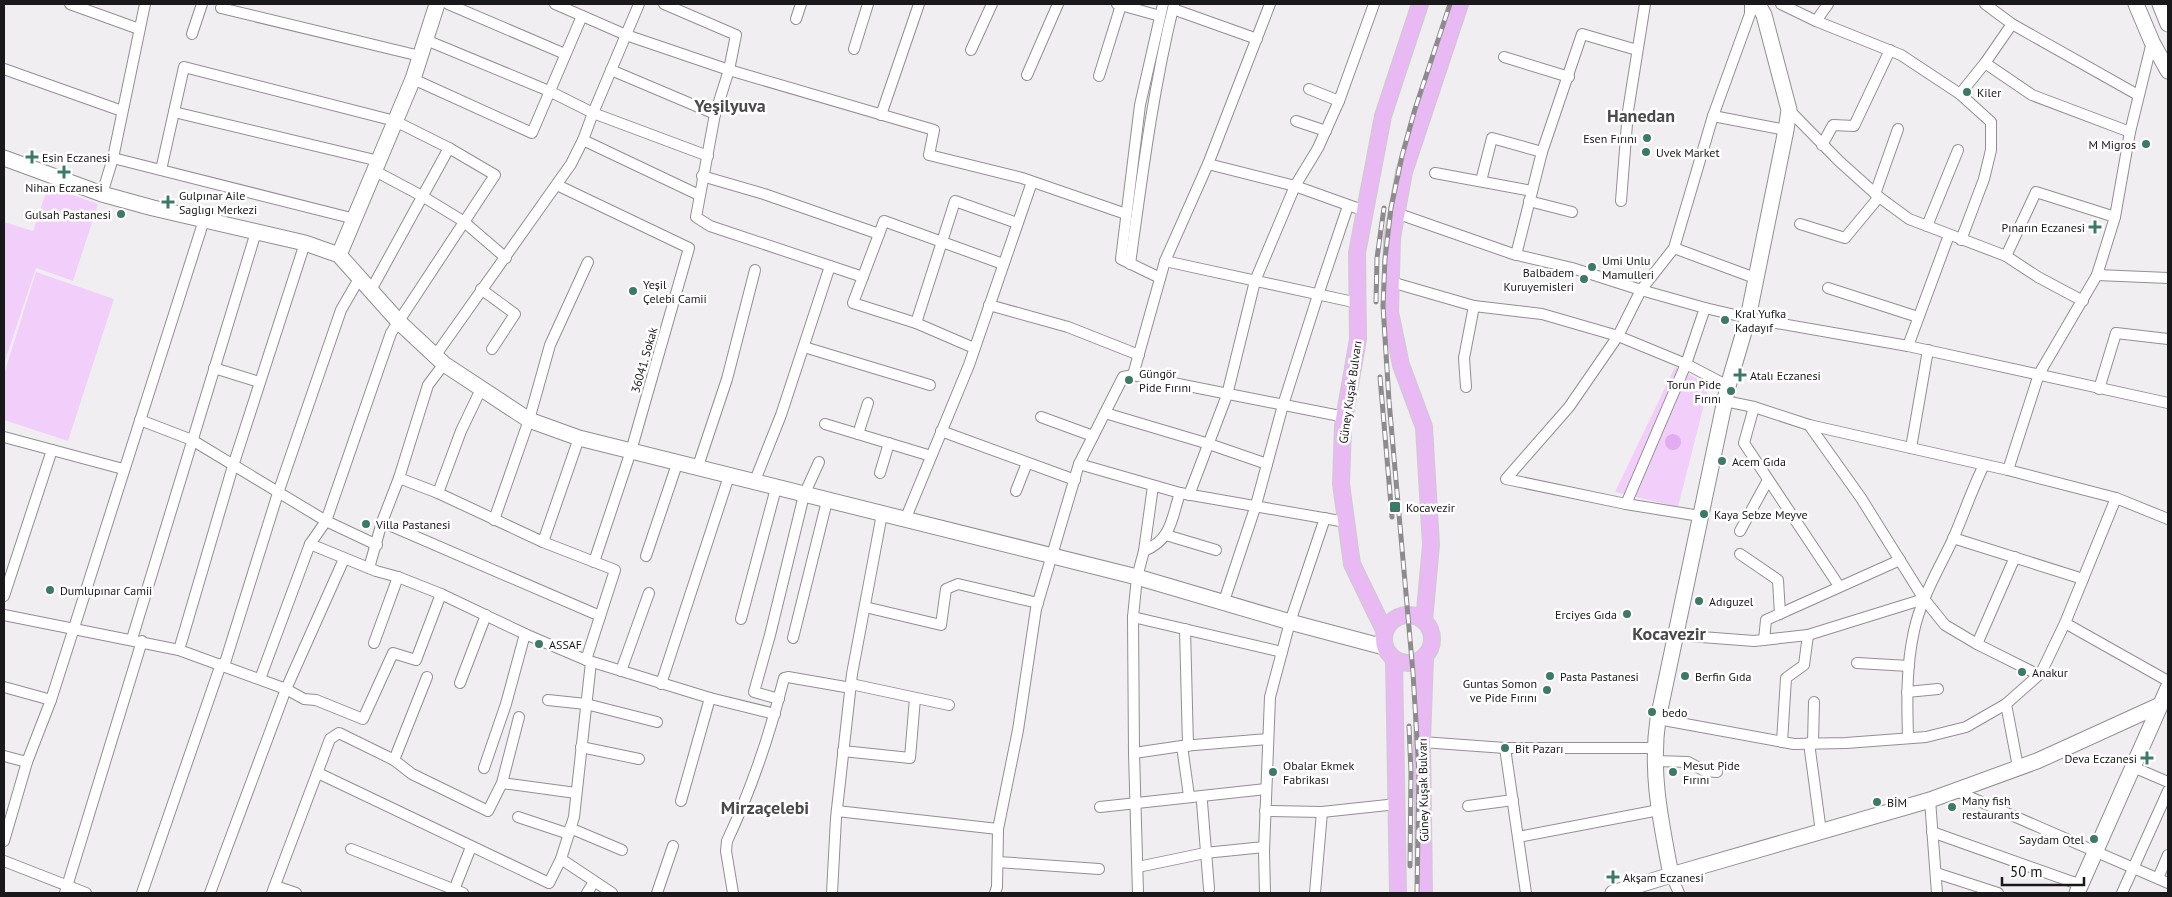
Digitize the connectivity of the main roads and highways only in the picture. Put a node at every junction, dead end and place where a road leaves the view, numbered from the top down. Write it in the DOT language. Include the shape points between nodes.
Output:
graph roads {
  1 [pos="437,4"];
  2 [pos="1420,4"];
  3 [pos="1460,4"];
  4 [pos="1758,4"];
  5 [pos="2136,4"];
  6 [pos="2161,4"];
  7 [pos="2168,24"];
  8 [pos="2168,71"];
  9 [pos="4,158"];
  10 [pos="338,255"];
  11 [pos="1424,621"];
  12 [pos="1384,638"];
  13 [pos="1425,657"];
  14 [pos="1394,660"];
  15 [pos="2168,688"];
  16 [pos="2160,705"];
  17 [pos="1671,875"];
  18 [pos="1644,888"];
  19 [pos="2079,889"];
  20 [pos="1398,893"];
  21 [pos="1424,893"];
  22 [pos="1613,893"];
  1 -- 10 [label="main road" via="413,79"];
  2 -- 12 [label="main road, Güney Kuşak Bulvarı" via="1384,116 1357,253 1358,339 1345,417 1341,484 1352,564"];
  3 -- 11 [label="main road" via="1404,172 1392,238 1390,312 1401,365 1424,427 1431,545"];
  4 -- 17 [label="main road" via="1764,15 1789,110 1748,318 1727,393 1658,719 1654,754 1659,810"];
  5 -- 8 [label="main road"];
  6 -- 7 [label="main road"];
  9 -- 10 [label="main road" via="102,194 305,243"];
  10 -- 12 [label="main road" via="439,360 529,420 579,438 1052,555 1290,622"];
  11 -- 12 [label="main road" via="1402,615 1388,624"];
  11 -- 13 [label="main road" via="1432,634 1430,650"];
  12 -- 14 [label="main road"];
  13 -- 14 [label="main road" via="1410,664"];
  13 -- 21 [label="main road, Güney Kuşak Bulvarı" via="1422,742"];
  14 -- 20 [label="main road"];
  15 -- 16 [label="main road"];
  16 -- 17 [label="main road" via="2018,768 1956,791"];
  16 -- 19 [label="main road"];
  17 -- 18 [label="main road"];
  18 -- 22 [label="main road"];
}
